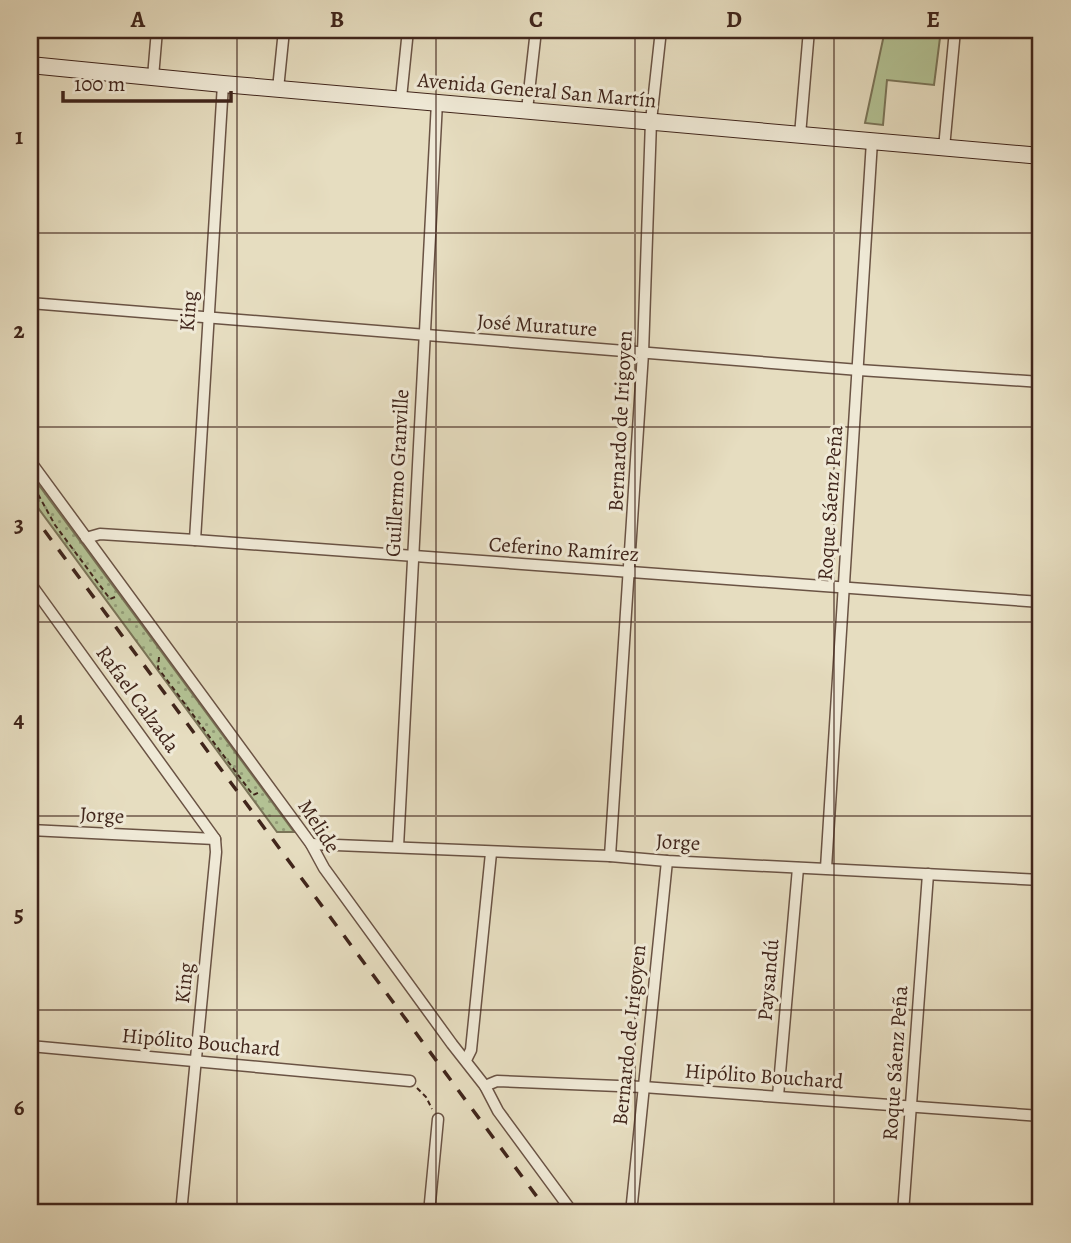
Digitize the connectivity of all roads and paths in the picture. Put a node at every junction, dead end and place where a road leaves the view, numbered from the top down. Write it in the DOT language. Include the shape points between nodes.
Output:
graph roads {
  1 [pos="157,30"];
  2 [pos="284,30"];
  3 [pos="408,30"];
  4 [pos="536,30"];
  5 [pos="661,30"];
  6 [pos="809,30"];
  7 [pos="955,30"];
  8 [pos="30,65"];
  9 [pos="153,77"];
  10 [pos="223,84"];
  11 [pos="278,89"];
  12 [pos="401,98"];
  13 [pos="437,102"];
  14 [pos="527,110"];
  15 [pos="651,121"];
  16 [pos="800,135"];
  17 [pos="872,141"];
  18 [pos="944,148"];
  19 [pos="1041,156"];
  20 [pos="30,303"];
  21 [pos="207,317"];
  22 [pos="424,336"];
  23 [pos="643,353"];
  24 [pos="859,370"];
  25 [pos="1041,382"];
  26 [pos="30,461"];
  27 [pos="30,480"];
  28 [pos="86,538"];
  29 [pos="195,540"];
  30 [pos="412,557"];
  31 [pos="631,573"];
  32 [pos="30,583"];
  33 [pos="842,587"];
  34 [pos="116,596"];
  35 [pos="1041,602"];
  36 [pos="159,656"];
  37 [pos="260,792"];
  38 [pos="30,830"];
  39 [pos="215,839"];
  40 [pos="312,844"];
  41 [pos="398,847"];
  42 [pos="491,853"];
  43 [pos="610,856"];
  44 [pos="667,862"];
  45 [pos="798,867"];
  46 [pos="826,868"];
  47 [pos="928,874"];
  48 [pos="1041,880"];
  49 [pos="30,1046"];
  50 [pos="466,1060"];
  51 [pos="195,1061"];
  52 [pos="410,1081"];
  53 [pos="485,1086"];
  54 [pos="643,1087"];
  55 [pos="778,1097"];
  56 [pos="911,1107"];
  57 [pos="1041,1116"];
  58 [pos="438,1119"];
  59 [pos="30,1210"];
  60 [pos="62,1213"];
  61 [pos="181,1213"];
  62 [pos="429,1213"];
  63 [pos="573,1213"];
  64 [pos="631,1213"];
  65 [pos="903,1213"];
  1 -- 9 [label="street"];
  2 -- 11 [label="street"];
  3 -- 12 [label="street"];
  4 -- 14 [label="street"];
  5 -- 15 [label="street, Bernardo de Irigoyen"];
  6 -- 16 [label="street"];
  7 -- 18 [label="street"];
  8 -- 9 [label="main road, Avenida General San Martín"];
  9 -- 10 [label="main road, Avenida General San Martín"];
  10 -- 11 [label="main road, Avenida General San Martín"];
  10 -- 21 [label="street, King"];
  11 -- 12 [label="main road, Avenida General San Martín"];
  12 -- 13 [label="main road, Avenida General San Martín"];
  13 -- 14 [label="main road, Avenida General San Martín"];
  13 -- 22 [label="street, Guillermo Granville"];
  14 -- 15 [label="main road, Avenida General San Martín"];
  15 -- 16 [label="main road, Avenida General San Martín"];
  15 -- 23 [label="street, Bernardo de Irigoyen"];
  16 -- 17 [label="main road, Avenida General San Martín"];
  17 -- 18 [label="main road, Avenida General San Martín"];
  17 -- 24 [label="street, Roque Sáenz Peña"];
  18 -- 19 [label="main road, Avenida General San Martín"];
  20 -- 21 [label="street, José Murature"];
  21 -- 22 [label="street, José Murature"];
  21 -- 29 [label="street, King"];
  22 -- 23 [label="street, José Murature"];
  22 -- 30 [label="street, Guillermo Granville"];
  23 -- 24 [label="street, José Murature"];
  23 -- 31 [label="street, Bernardo de Irigoyen"];
  24 -- 25 [label="street, José Murature"];
  24 -- 33 [label="street, Roque Sáenz Peña"];
  26 -- 28 [label="street, Melide"];
  27 -- 34 [label="path" via="55,525 110,599"];
  28 -- 29 [label="street, Ceferino Ramírez" via="100,534"];
  28 -- 40 [label="street, Melide"];
  29 -- 30 [label="street, Ceferino Ramírez"];
  30 -- 31 [label="street, Ceferino Ramírez"];
  30 -- 41 [label="street, Guillermo Granville"];
  31 -- 33 [label="street, Ceferino Ramírez"];
  31 -- 43 [label="street, Bernardo de Irigoyen"];
  32 -- 39 [label="street, Rafael Calzada"];
  33 -- 35 [label="street, Ceferino Ramírez"];
  33 -- 46 [label="street, Roque Sáenz Peña"];
  36 -- 37 [label="path" via="158,668 253,795"];
  38 -- 39 [label="street, Jorge"];
  39 -- 51 [label="street, King"];
  40 -- 41 [label="street, Jorge"];
  40 -- 50 [label="street, Melide" via="324,868"];
  41 -- 42 [label="street, Jorge"];
  42 -- 43 [label="street, Jorge"];
  42 -- 50 [label="street" via="471,1050"];
  43 -- 44 [label="street, Jorge"];
  44 -- 45 [label="street, Jorge"];
  44 -- 54 [label="street, Bernardo de Irigoyen"];
  45 -- 46 [label="street, Jorge"];
  45 -- 55 [label="street, Paysandú"];
  46 -- 47 [label="street, Jorge"];
  47 -- 48 [label="street, Jorge"];
  47 -- 56 [label="street, Roque Sáenz Peña"];
  49 -- 51 [label="street, Hipólito Bouchard"];
  50 -- 53 [label="street, Melide"];
  51 -- 52 [label="street, Hipólito Bouchard"];
  51 -- 61 [label="street, King"];
  52 -- 58 [label="path"];
  53 -- 54 [label="street, Hipólito Bouchard" via="497,1081"];
  53 -- 63 [label="street, Melide" via="498,1111"];
  54 -- 55 [label="street, Hipólito Bouchard"];
  54 -- 64 [label="street, Bernardo de Irigoyen"];
  55 -- 56 [label="street, Hipólito Bouchard"];
  56 -- 57 [label="street, Hipólito Bouchard"];
  56 -- 65 [label="street, Roque Sáenz Peña"];
  58 -- 62 [label="street"];
  59 -- 60 [label="street"];
}
